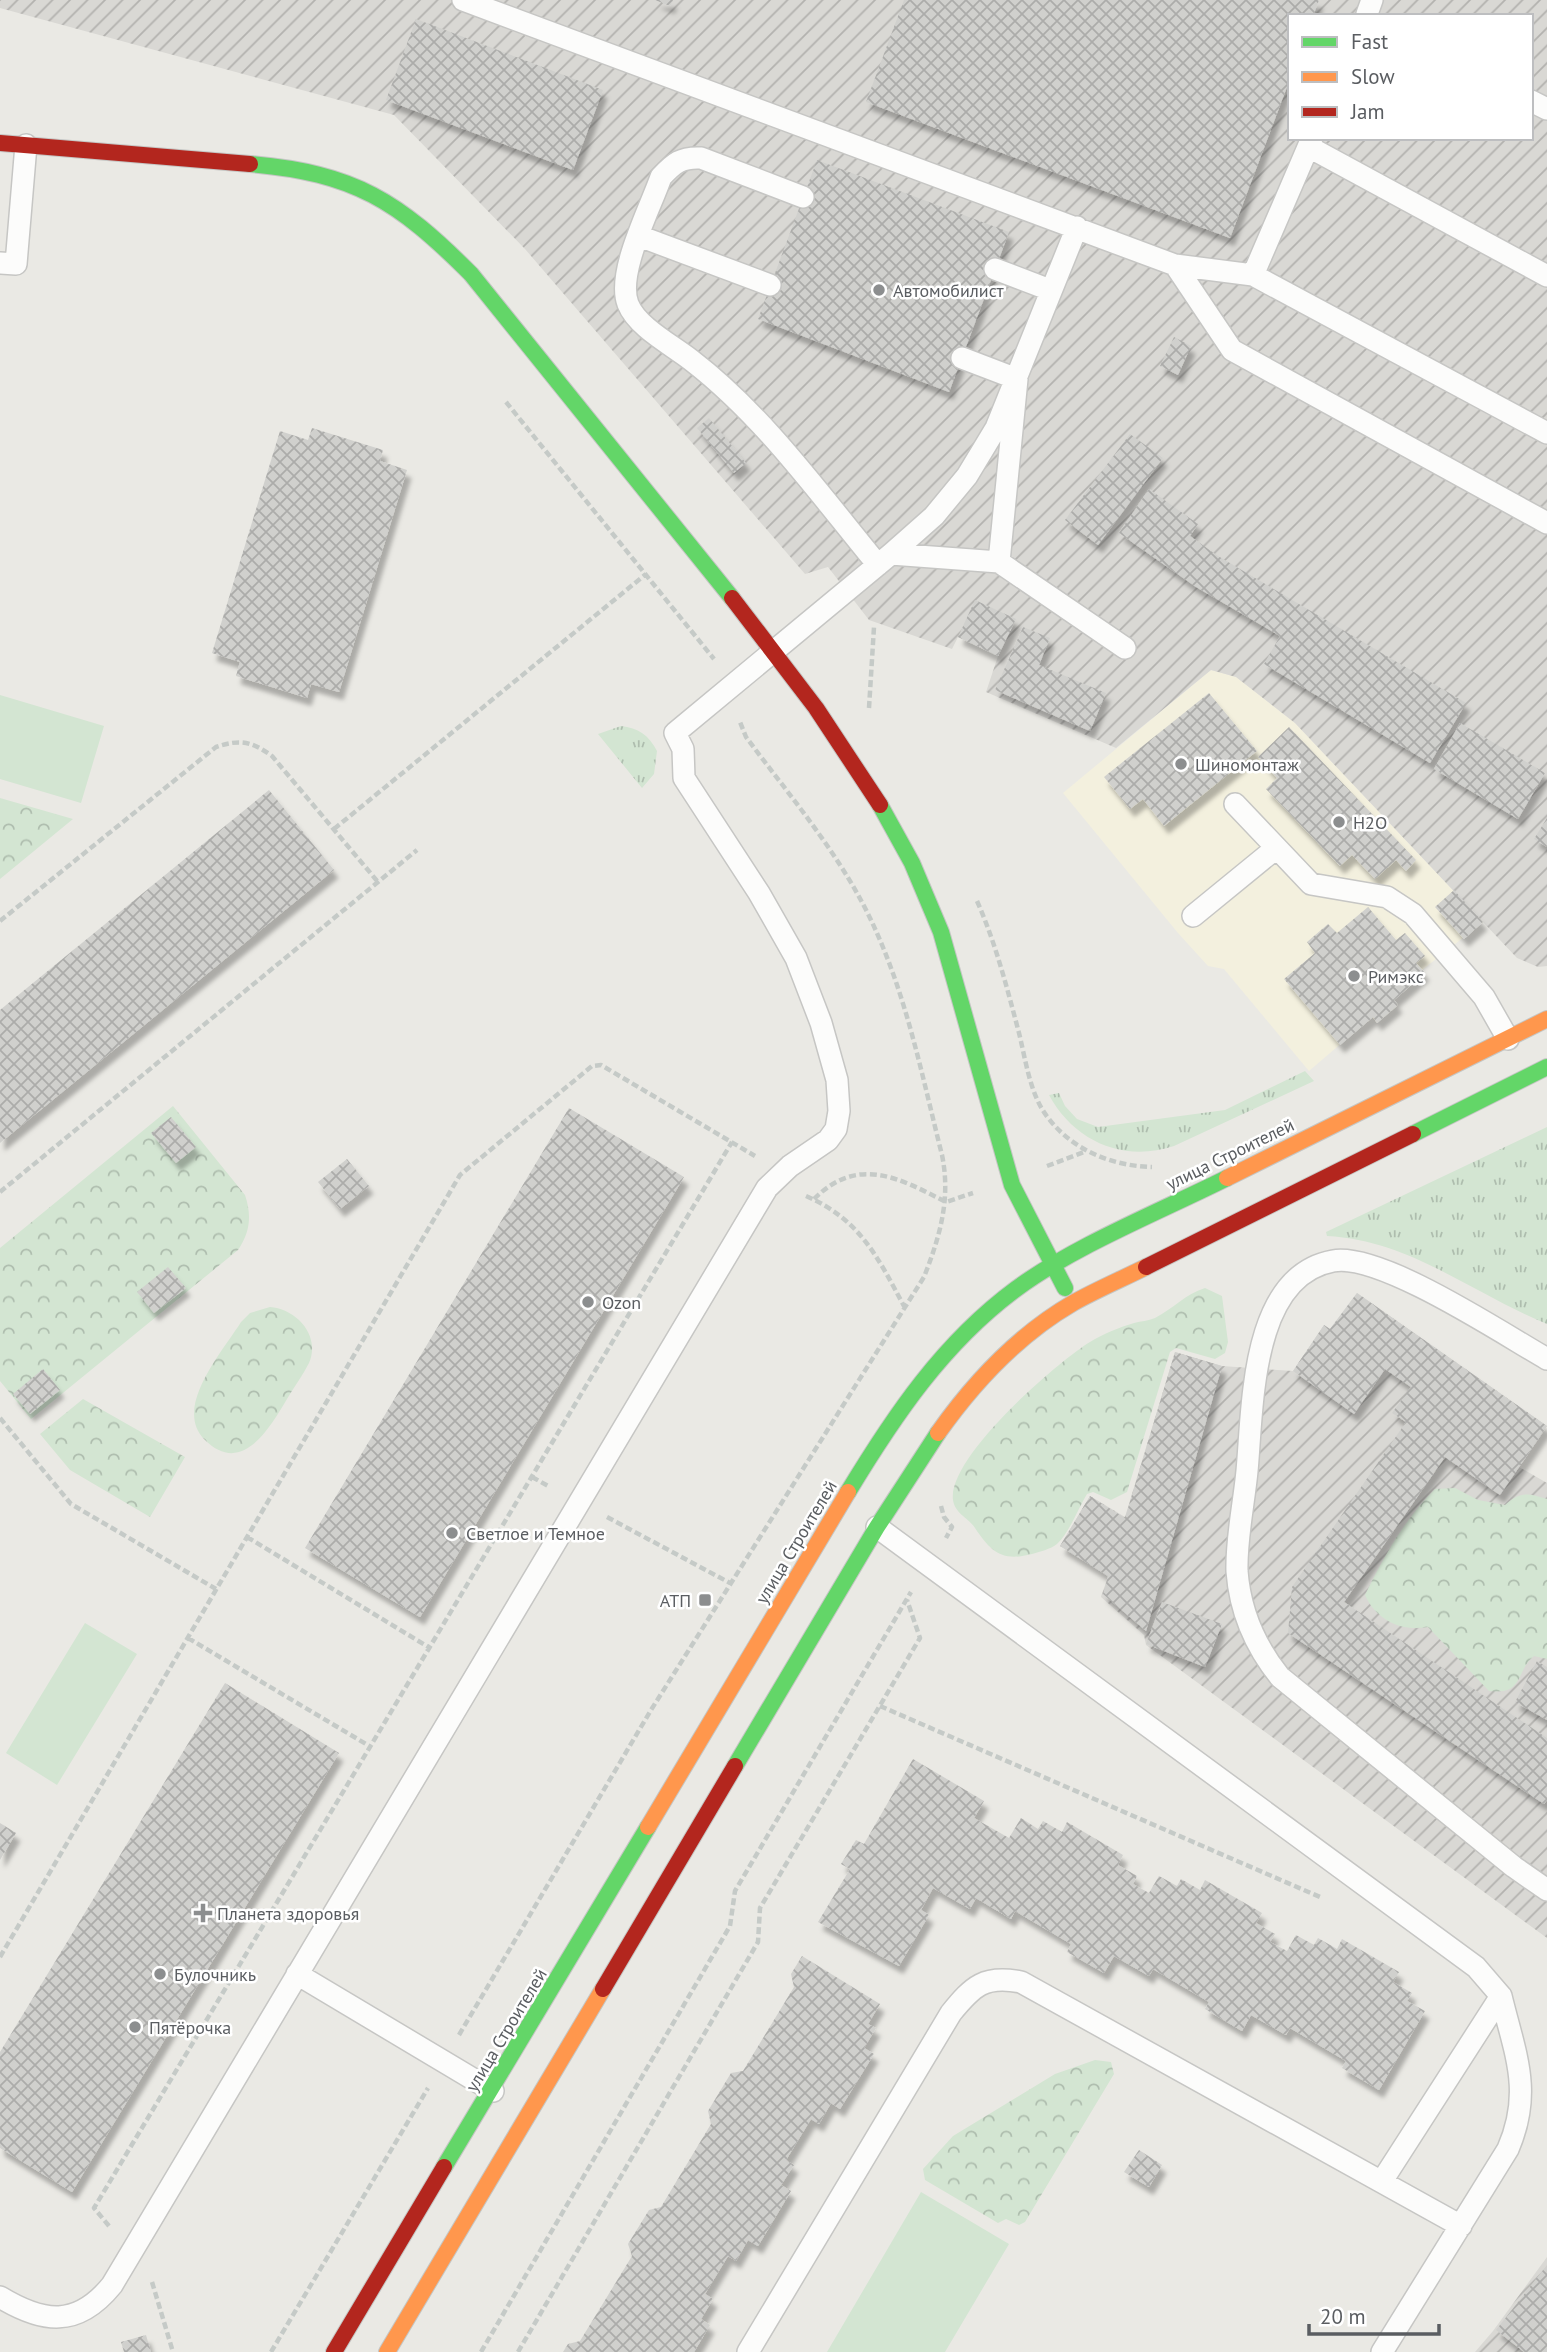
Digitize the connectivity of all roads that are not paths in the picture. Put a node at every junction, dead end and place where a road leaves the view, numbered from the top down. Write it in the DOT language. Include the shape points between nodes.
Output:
graph roads {
  1 [pos="463,0"];
  2 [pos="1310,142"];
  3 [pos="0,143"];
  4 [pos="26,145"];
  5 [pos="803,197"];
  6 [pos="1077,227"];
  7 [pos="639,236"];
  8 [pos="0,263"];
  9 [pos="1175,265"];
  10 [pos="995,269"];
  11 [pos="1253,275"];
  12 [pos="1547,276"];
  13 [pos="770,285"];
  14 [pos="1051,290"];
  15 [pos="962,358"];
  16 [pos="1017,379"];
  17 [pos="1547,433"];
  18 [pos="1547,523"];
  19 [pos="884,560"];
  20 [pos="999,562"];
  21 [pos="1125,648"];
  22 [pos="774,651"];
  23 [pos="1235,804"];
  24 [pos="1275,849"];
  25 [pos="1193,916"];
  26 [pos="1547,1019"];
  27 [pos="1508,1039"];
  28 [pos="1547,1067"];
  29 [pos="1052,1265"];
  30 [pos="1073,1303"];
  31 [pos="1547,1359"];
  32 [pos="877,1527"];
  33 [pos="1547,1890"];
  34 [pos="297,1975"];
  35 [pos="1501,1996"];
  36 [pos="493,2091"];
  37 [pos="1382,2181"];
  38 [pos="1461,2226"];
  39 [pos="0,2297"];
  40 [pos="334,2352"];
  41 [pos="387,2352"];
  42 [pos="748,2352"];
  43 [pos="1382,2352"];
  1 -- 6 [label="lane"];
  2 -- 11 [label="lane"];
  2 -- 12 [label="lane"];
  3 -- 4 [label="main road"];
  4 -- 8 [label="lane" via="16,264"];
  4 -- 22 [label="main road" via="292,168 364,188 401,211 471,274"];
  5 -- 7 [label="lane" via="701,158 685,158 661,177"];
  6 -- 9 [label="lane"];
  6 -- 14 [label="lane"];
  7 -- 13 [label="lane"];
  7 -- 19 [label="lane" via="624,285 628,305 639,320 742,404"];
  9 -- 11 [label="lane"];
  9 -- 18 [label="lane" via="1232,350"];
  10 -- 14 [label="lane"];
  11 -- 17 [label="lane"];
  14 -- 16 [label="lane"];
  15 -- 16 [label="lane"];
  16 -- 19 [label="lane" via="996,428 967,476 934,516"];
  16 -- 20 [label="lane"];
  19 -- 20 [label="lane"];
  19 -- 22 [label="lane"];
  20 -- 21 [label="lane"];
  22 -- 29 [label="main road" via="875,796 940,922 999,1149 1019,1203"];
  22 -- 34 [label="lane" via="675,733 683,749 684,778 778,924 801,970 831,1054 839,1111 836,1129 767,1188"];
  23 -- 24 [label="lane"];
  24 -- 25 [label="lane"];
  24 -- 27 [label="lane" via="1311,884 1387,897 1413,914 1484,997"];
  26 -- 27 [label="main road, улица Строителей"];
  27 -- 29 [label="main road, улица Строителей"];
  28 -- 30 [label="main road"];
  29 -- 30 [label="main road"];
  29 -- 36 [label="main road, улица Строителей" via="999,1299 965,1329 939,1356 888,1426"];
  30 -- 32 [label="main road" via="1026,1333 971,1386"];
  31 -- 33 [label="lane" via="1409,1281 1377,1268 1350,1260 1315,1268 1284,1293 1264,1332 1237,1571 1252,1638 1280,1677"];
  32 -- 35 [label="lane" via="1476,1967"];
  32 -- 41 [label="main road"];
  34 -- 36 [label="lane"];
  34 -- 39 [label="lane" via="103,2296 80,2312 51,2318 36,2316"];
  35 -- 37 [label="lane"];
  35 -- 38 [label="lane" via="1523,2102 1508,2149"];
  36 -- 40 [label="main road, улица Строителей"];
  37 -- 38 [label="lane"];
  37 -- 42 [label="lane" via="1021,1982 1000,1978 980,1983 951,2013"];
  38 -- 43 [label="lane"];
}
